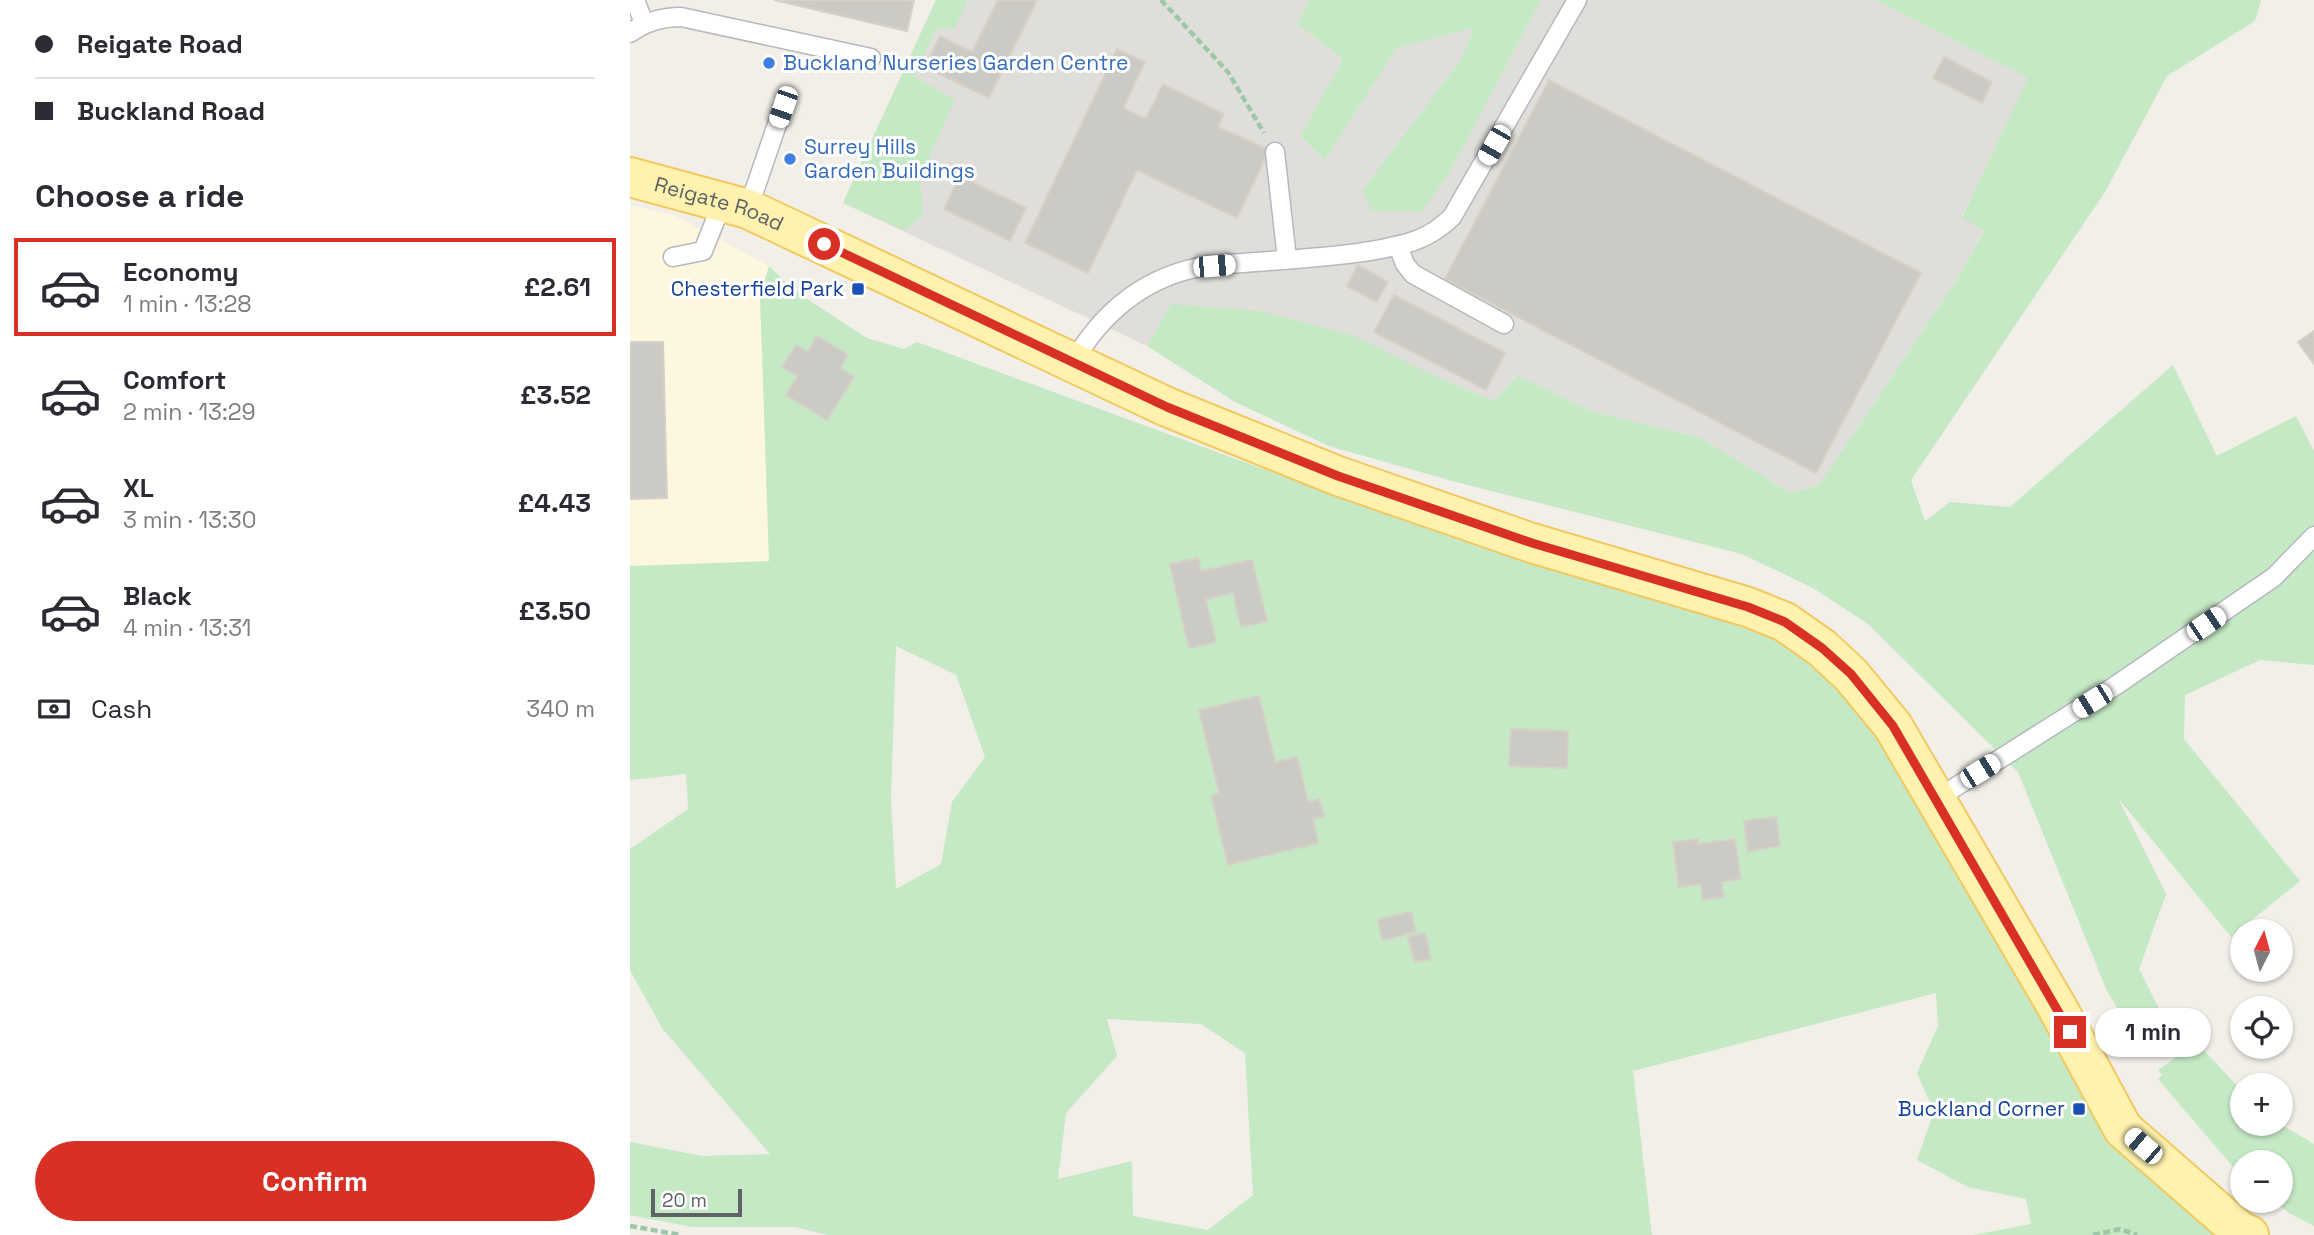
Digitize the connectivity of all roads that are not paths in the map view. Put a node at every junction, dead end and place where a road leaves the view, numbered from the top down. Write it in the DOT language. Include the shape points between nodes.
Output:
graph roads {
  1 [pos="635,0"];
  2 [pos="1577,0"];
  3 [pos="637,28"];
  4 [pos="871,58"];
  5 [pos="783,107"];
  6 [pos="1275,152"];
  7 [pos="630,177"];
  8 [pos="736,205"];
  9 [pos="1398,246"];
  10 [pos="673,257"];
  11 [pos="1287,259"];
  12 [pos="1504,324"];
  13 [pos="1073,363"];
  14 [pos="2314,536"];
  15 [pos="1928,787"];
  16 [pos="2249,1235"];
  1 -- 3 [label="lane"];
  2 -- 9 [label="lane" via="1452,217 1425,239"];
  3 -- 4 [label="lane" via="681,17"];
  5 -- 8 [label="lane"];
  6 -- 11 [label="lane"];
  7 -- 8 [label="main road, Reigate Road"];
  8 -- 10 [label="lane" via="703,251"];
  8 -- 13 [label="main road, Reigate Road"];
  9 -- 11 [label="lane"];
  9 -- 12 [label="lane" via="1413,274"];
  11 -- 13 [label="lane" via="1196,268 1161,280 1109,313"];
  13 -- 15 [label="main road, Reigate Road" via="1167,407 1338,476 1785,622 1851,674 1893,726"];
  14 -- 15 [label="lane" via="2274,577 2115,686"];
  15 -- 16 [label="main road, Reigate Road" via="2123,1129"];
}
